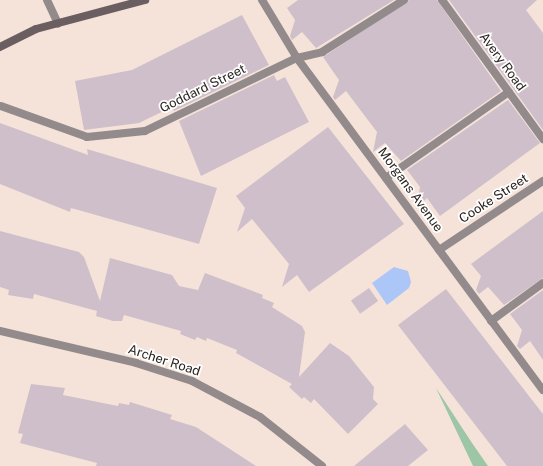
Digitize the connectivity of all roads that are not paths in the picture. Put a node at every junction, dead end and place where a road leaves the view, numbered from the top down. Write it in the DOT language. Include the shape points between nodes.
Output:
graph roads {
  1 [pos="47,0"];
  2 [pos="145,0"];
  3 [pos="262,0"];
  4 [pos="404,0"];
  5 [pos="442,0"];
  6 [pos="58,24"];
  7 [pos="0,47"];
  8 [pos="297,58"];
  9 [pos="509,92"];
  10 [pos="1,106"];
  11 [pos="543,139"];
  12 [pos="386,178"];
  13 [pos="543,181"];
  14 [pos="439,250"];
  15 [pos="543,283"];
  16 [pos="492,321"];
  17 [pos="0,331"];
  18 [pos="543,390"];
  19 [pos="322,466"];
  1 -- 6 [label="street"];
  2 -- 6 [label="street"];
  3 -- 8 [label="street, Morgans Avenue"];
  4 -- 8 [label="street, Goddard Street" via="322,52"];
  5 -- 9 [label="street, Avery Road"];
  6 -- 7 [label="street"];
  8 -- 10 [label="street, Goddard Street" via="145,131 87,137"];
  8 -- 12 [label="street, Morgans Avenue"];
  9 -- 11 [label="street, Avery Road"];
  9 -- 12 [label="street"];
  12 -- 14 [label="street, Morgans Avenue"];
  13 -- 14 [label="street, Cooke Street"];
  14 -- 16 [label="street, Morgans Avenue"];
  15 -- 16 [label="street"];
  16 -- 18 [label="street, Morgans Avenue"];
  17 -- 19 [label="street, Archer Road" via="136,363 192,381 260,417"];
}
